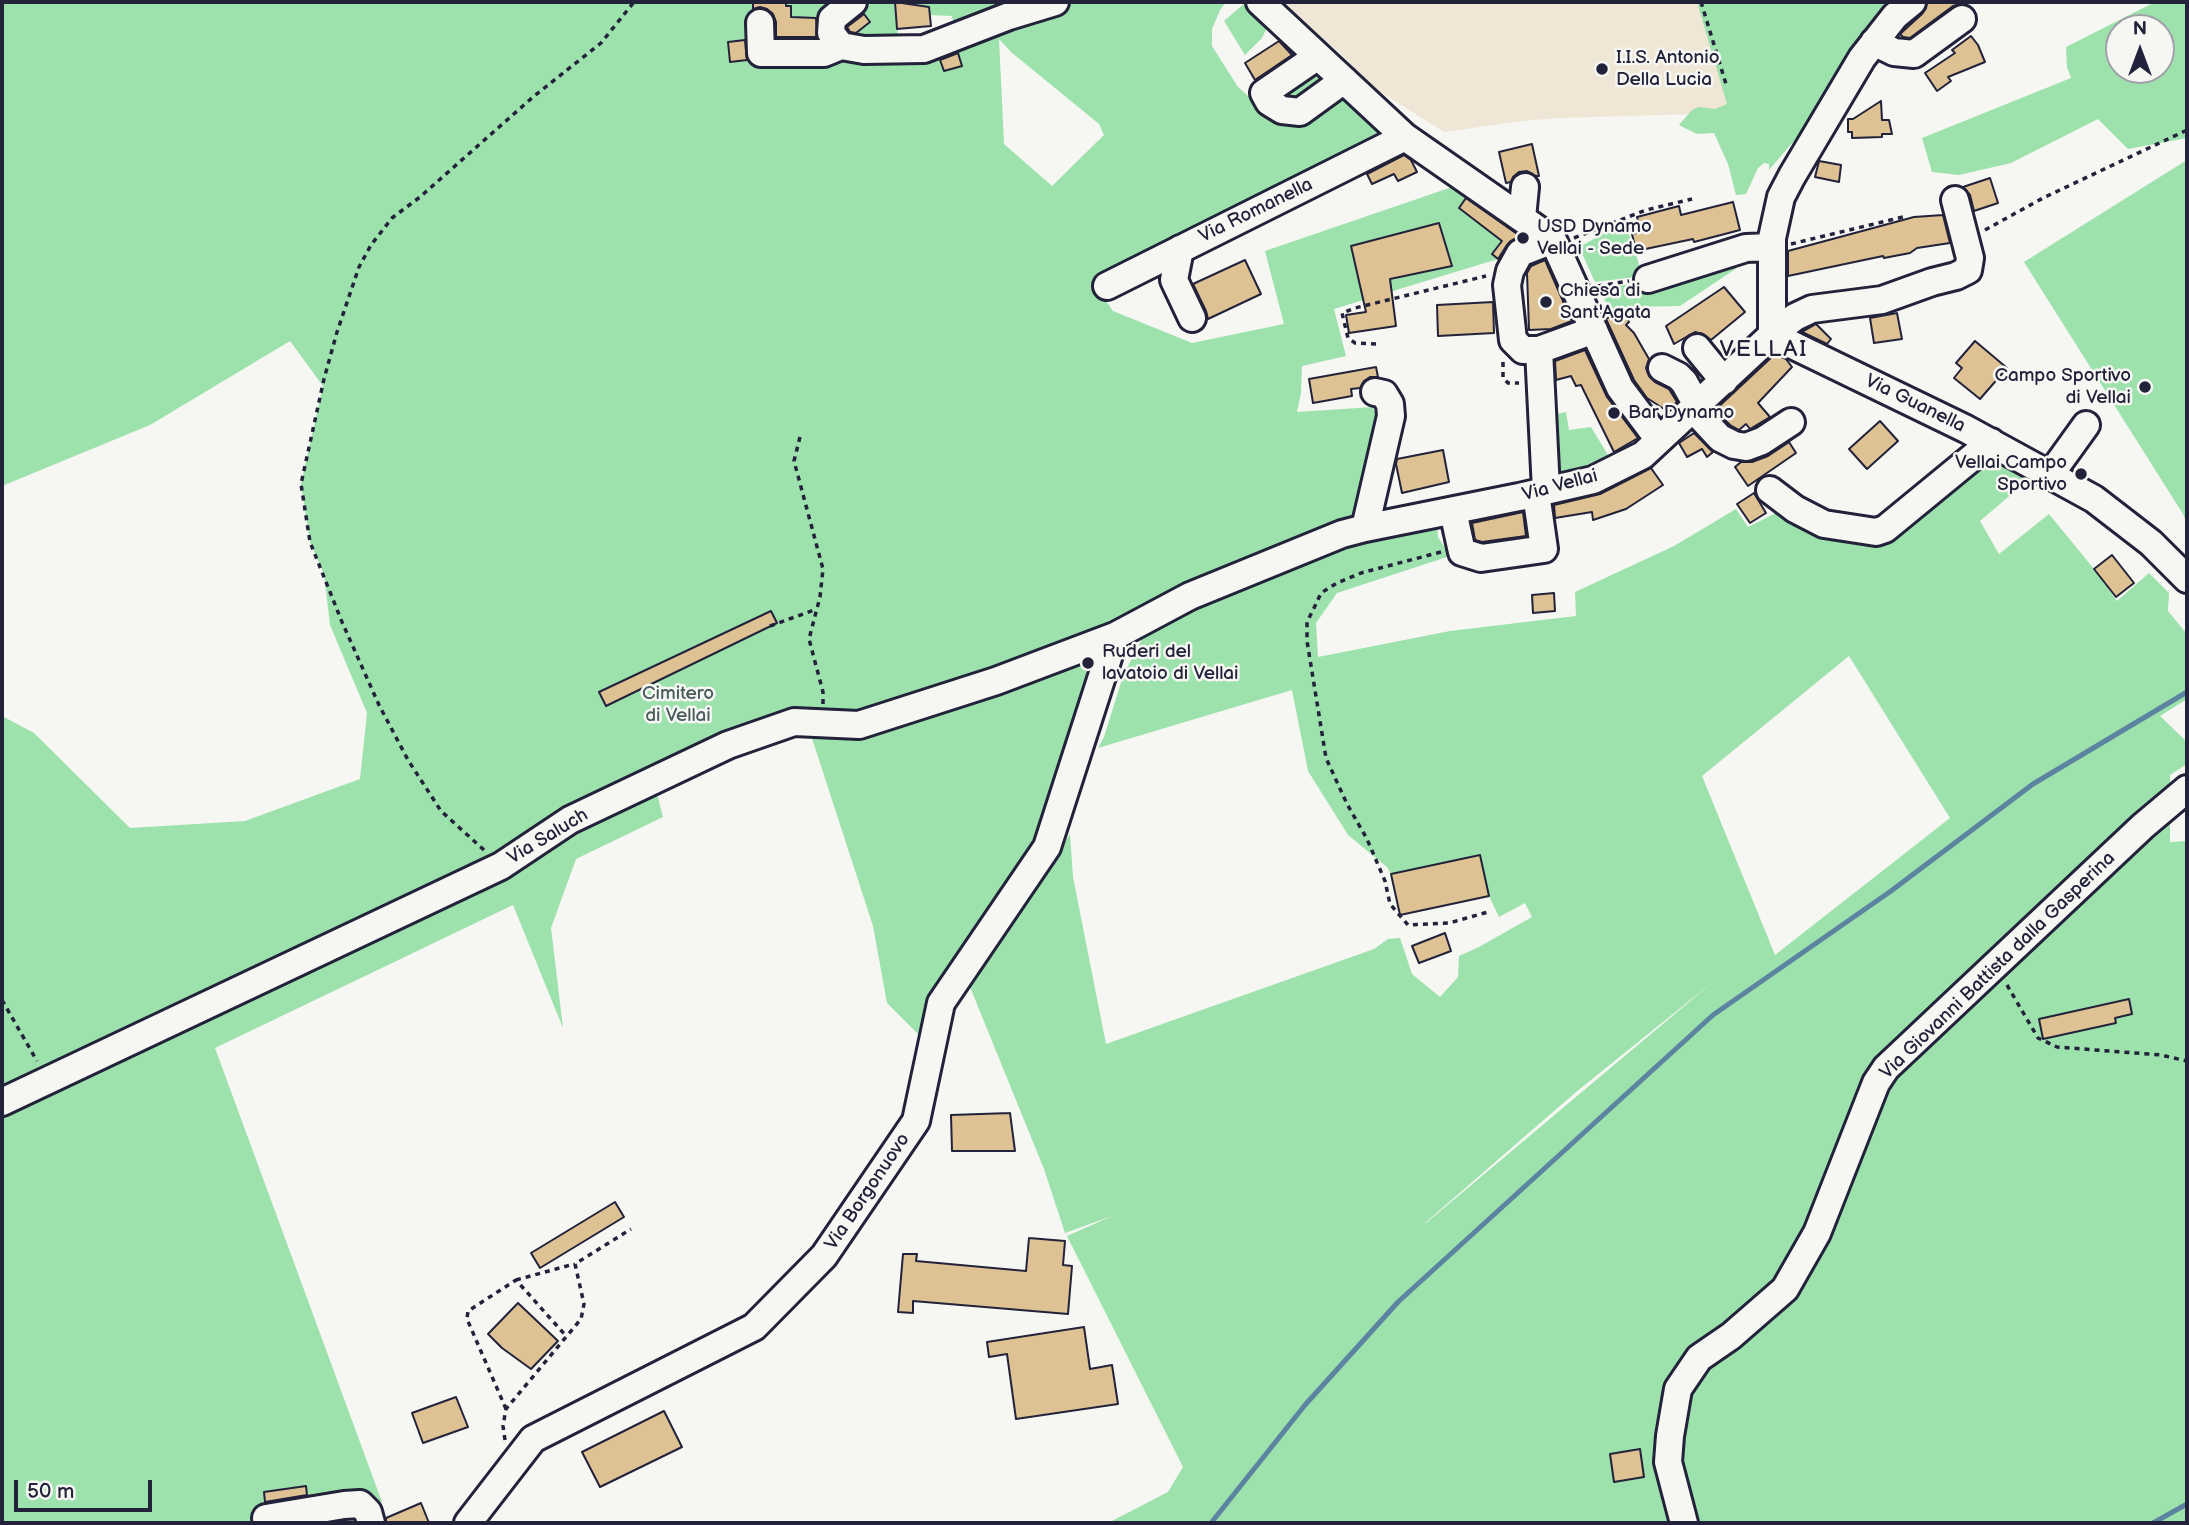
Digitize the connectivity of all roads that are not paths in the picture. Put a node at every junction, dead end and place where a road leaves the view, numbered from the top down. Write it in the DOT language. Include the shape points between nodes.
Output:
graph roads {
  1 [pos="853,2"];
  2 [pos="1055,2"];
  3 [pos="1260,2"];
  4 [pos="1912,2"];
  5 [pos="1962,19"];
  6 [pos="761,23"];
  7 [pos="1874,42"];
  8 [pos="841,46"];
  9 [pos="1318,56"];
  10 [pos="1344,80"];
  11 [pos="1405,137"];
  12 [pos="1525,187"];
  13 [pos="1955,200"];
  14 [pos="1522,218"];
  15 [pos="1556,247"];
  16 [pos="1772,247"];
  17 [pos="1180,249"];
  18 [pos="1648,279"];
  19 [pos="1107,286"];
  20 [pos="1192,318"];
  21 [pos="1594,330"];
  22 [pos="1772,335"];
  23 [pos="1697,348"];
  24 [pos="1539,350"];
  25 [pos="1662,368"];
  26 [pos="1724,381"];
  27 [pos="1375,392"];
  28 [pos="1695,407"];
  29 [pos="1791,422"];
  30 [pos="2086,425"];
  31 [pos="1659,440"];
  32 [pos="1991,442"];
  33 [pos="2050,475"];
  34 [pos="1770,490"];
  35 [pos="1541,492"];
  36 [pos="1453,511"];
  37 [pos="1365,528"];
  38 [pos="2177,554"];
  39 [pos="2187,579"];
  40 [pos="1115,636"];
  41 [pos="2187,789"];
  42 [pos="2,1102"];
  43 [pos="266,1518"];
  44 [pos="371,1523"];
  45 [pos="468,1523"];
  46 [pos="1684,1523"];
  1 -- 8 [label="street" via="832,19 831,33"];
  2 -- 8 [label="street" via="924,49"];
  3 -- 9 [label="street"];
  4 -- 7 [label="street"];
  5 -- 7 [label="street" via="1914,54 1894,52"];
  6 -- 8 [label="street" via="761,53 824,53"];
  7 -- 16 [label="street" via="1781,197"];
  9 -- 10 [label="street"];
  9 -- 10 [label="street" via="1264,93 1269,102 1282,110 1300,112"];
  10 -- 11 [label="street"];
  11 -- 14 [label="street"];
  11 -- 17 [label="street, Via Romanella"];
  12 -- 14 [label="street"];
  13 -- 22 [label="street, Via Vellai" via="1966,240 1968,270 1882,300 1812,309"];
  14 -- 15 [label="street"];
  15 -- 21 [label="street"];
  15 -- 24 [label="street" via="1520,253 1507,285 1513,340 1523,350"];
  16 -- 18 [label="street" via="1746,248"];
  16 -- 22 [label="street"];
  17 -- 19 [label="street, Via Romanella"];
  17 -- 20 [label="street" via="1174,280"];
  21 -- 24 [label="street"];
  21 -- 31 [label="street" via="1620,388"];
  22 -- 26 [label="street, Via Vellai"];
  22 -- 32 [label="street, Via Guanella"];
  23 -- 26 [label="street"];
  24 -- 35 [label="street"];
  25 -- 28 [label="street" via="1684,382"];
  26 -- 28 [label="street, Via Vellai"];
  27 -- 37 [label="street" via="1384,394 1391,416"];
  28 -- 29 [label="street" via="1720,438 1746,447"];
  28 -- 31 [label="street, Via Vellai"];
  30 -- 33 [label="street"];
  31 -- 35 [label="street, Via Vellai" via="1643,455 1593,480"];
  32 -- 33 [label="street, Via Guanella"];
  32 -- 34 [label="street" via="1876,532 1824,524"];
  33 -- 38 [label="street, Via Guanella"];
  35 -- 36 [label="street, Via Vellai"];
  35 -- 36 [label="street" via="1544,548 1481,558 1462,552"];
  36 -- 37 [label="street, Via Vellai"];
  37 -- 40 [label="street, Via Vellai" via="1190,596"];
  38 -- 39 [label="street, Via Guanella"];
  40 -- 42 [label="street, Via Saluch" via="859,725 794,722 728,745 570,820 501,866"];
  40 -- 45 [label="street, Via Borgonuovo" via="1046,847 941,1003 916,1121 824,1256 754,1327 533,1439"];
  41 -- 46 [label="street, Via Giovanni Battista dalla Gasperina" via="1886,1068 1817,1233 1785,1289 1699,1359 1678,1389 1668,1462"];
  43 -- 44 [label="street" via="360,1504"];
}
